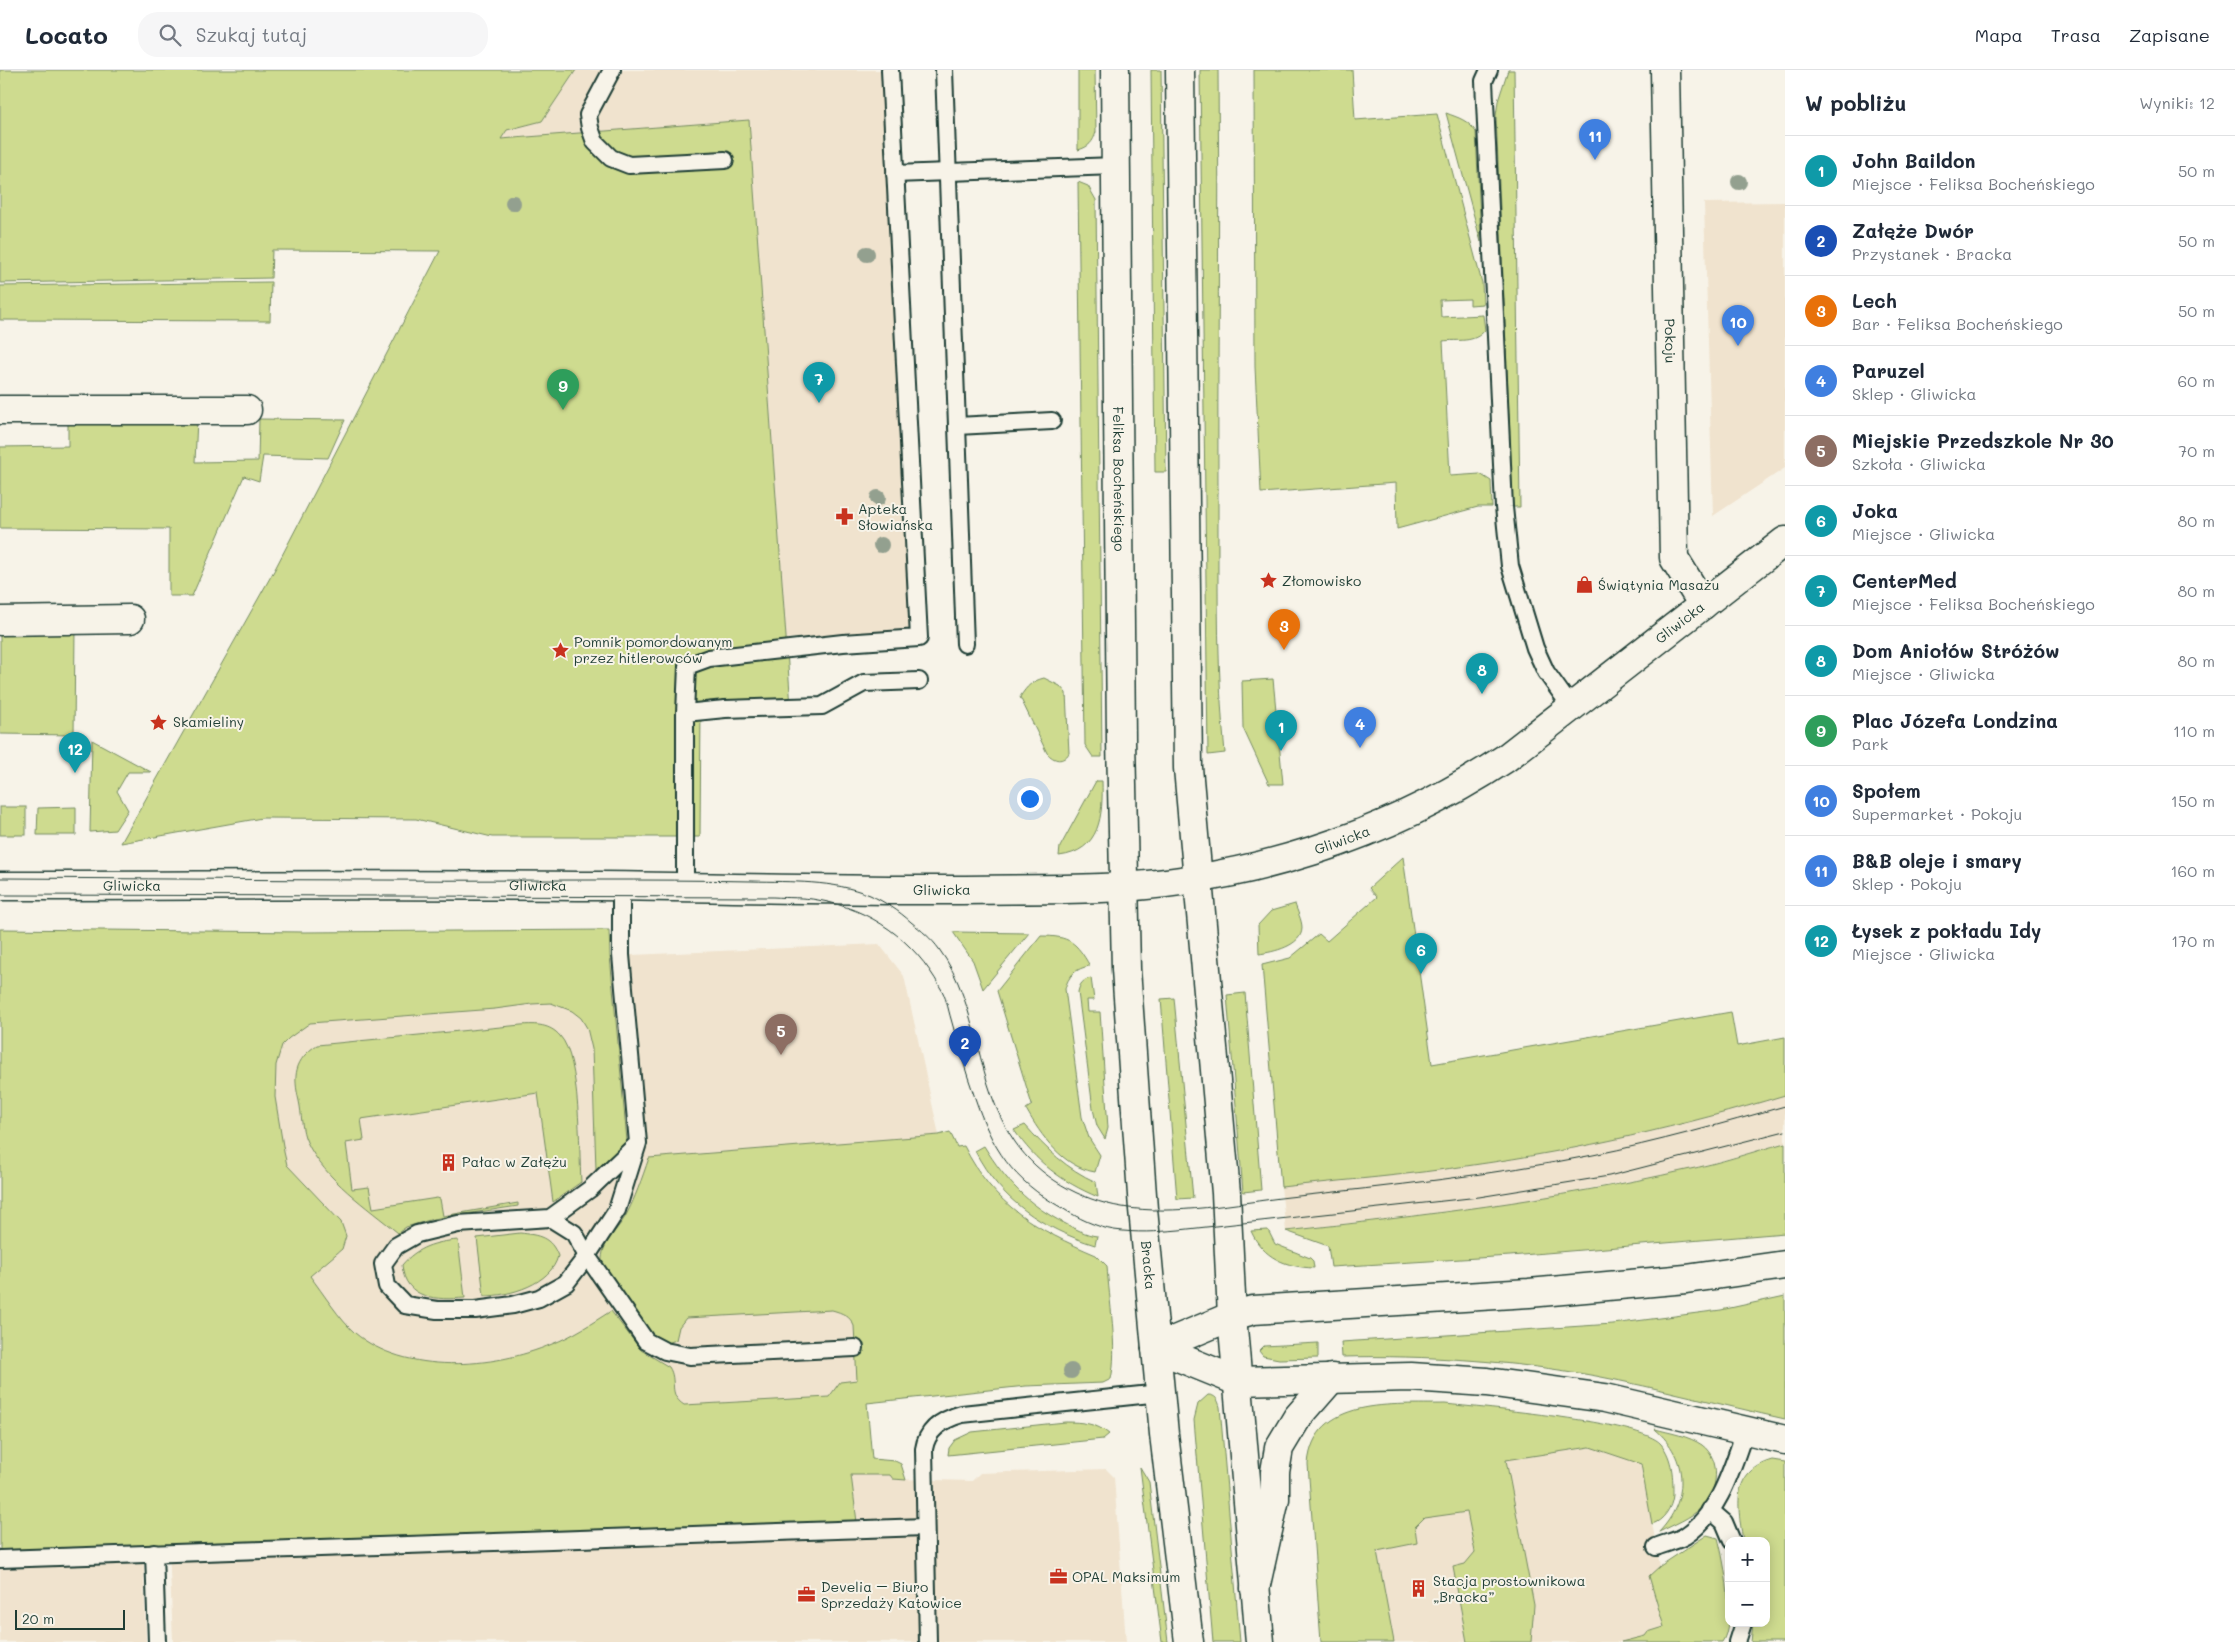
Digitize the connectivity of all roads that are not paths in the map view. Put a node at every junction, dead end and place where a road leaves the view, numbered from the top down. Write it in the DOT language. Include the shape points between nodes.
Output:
graph roads {
  1 [pos="612,70"];
  2 [pos="890,70"];
  3 [pos="944,70"];
  4 [pos="1115,70"];
  5 [pos="1180,70"];
  6 [pos="1489,70"];
  7 [pos="1665,70"];
  8 [pos="726,160"];
  9 [pos="1116,166"];
  10 [pos="948,172"];
  11 [pos="895,174"];
  12 [pos="0,410"];
  13 [pos="247,410"];
  14 [pos="1052,421"];
  15 [pos="957,426"];
  16 [pos="1785,541"];
  17 [pos="1703,605"];
  18 [pos="130,619"];
  19 [pos="0,621"];
  20 [pos="965,644"];
  21 [pos="919,682"];
  22 [pos="1571,707"];
  23 [pos="685,714"];
  24 [pos="1198,878"];
  25 [pos="0,886"];
  26 [pos="1124,886"];
  27 [pos="621,887"];
  28 [pos="685,888"];
  29 [pos="638,1143"];
  30 [pos="550,1218"];
  31 [pos="587,1256"];
  32 [pos="1785,1265"];
  33 [pos="1232,1316"];
  34 [pos="855,1348"];
  35 [pos="1156,1348"];
  36 [pos="1332,1378"];
  37 [pos="1237,1381"];
  38 [pos="1160,1393"];
  39 [pos="1745,1431"];
  40 [pos="1785,1440"];
  41 [pos="1710,1510"];
  42 [pos="925,1527"];
  43 [pos="1730,1537"];
  44 [pos="1656,1547"];
  45 [pos="154,1553"];
  46 [pos="0,1559"];
  47 [pos="1255,1589"];
  48 [pos="1742,1627"];
  49 [pos="157,1642"];
  50 [pos="928,1642"];
  51 [pos="1189,1642"];
  52 [pos="1260,1642"];
  53 [pos="1737,1642"];
  1 -- 8 [label="lane" via="588,115 595,142 611,158 629,165"];
  2 -- 11 [label="lane"];
  3 -- 10 [label="lane"];
  4 -- 9 [label="main road, Feliksa Bocheńskiego"];
  5 -- 24 [label="main road" via="1188,760"];
  6 -- 22 [label="lane" via="1484,81 1504,507 1510,566 1535,648 1546,672"];
  7 -- 17 [label="main road, Pokoju" via="1674,558"];
  9 -- 10 [label="lane"];
  9 -- 26 [label="main road, Feliksa Bocheńskiego"];
  10 -- 11 [label="lane"];
  10 -- 15 [label="lane"];
  11 -- 23 [label="lane" via="919,638 709,658 687,666"];
  12 -- 13 [label="main road"];
  14 -- 15 [label="lane"];
  15 -- 20 [label="lane"];
  16 -- 17 [label="main road, Gliwicka"];
  17 -- 22 [label="main road, Gliwicka"];
  18 -- 19 [label="main road"];
  21 -- 23 [label="lane" via="864,683 822,706 726,709"];
  22 -- 24 [label="main road, Gliwicka" via="1506,758 1422,808 1337,842 1252,868"];
  23 -- 28 [label="lane"];
  24 -- 26 [label="main road, Gliwicka"];
  24 -- 33 [label="main road" via="1226,1193"];
  25 -- 27 [label="main road, Gliwicka"];
  26 -- 28 [label="main road, Gliwicka" via="856,891"];
  26 -- 35 [label="main road, Bracka" via="1137,1133"];
  27 -- 28 [label="main road, Gliwicka"];
  27 -- 29 [label="lane" via="621,955"];
  29 -- 30 [label="lane" via="590,1189"];
  29 -- 31 [label="lane" via="617,1210"];
  30 -- 31 [label="lane" via="574,1233"];
  30 -- 31 [label="lane" via="458,1224 416,1234 396,1246 383,1264 387,1286 405,1305 437,1310 513,1305 539,1298 566,1284"];
  31 -- 34 [label="lane" via="646,1341 665,1352 690,1356"];
  32 -- 33 [label="main road" via="1686,1279 1529,1294 1252,1310"];
  33 -- 35 [label="main road"];
  33 -- 37 [label="main road"];
  35 -- 37 [label="main road"];
  35 -- 38 [label="main road, Bracka"];
  36 -- 37 [label="main road"];
  36 -- 39 [label="main road" via="1411,1377 1497,1384 1605,1398"];
  36 -- 47 [label="main road" via="1297,1418 1279,1448 1275,1499"];
  37 -- 47 [label="main road"];
  38 -- 42 [label="lane" via="962,1414 945,1420 930,1434 924,1449"];
  38 -- 51 [label="main road, Bracka"];
  39 -- 40 [label="main road"];
  39 -- 41 [label="lane" via="1721,1495"];
  41 -- 43 [label="lane" via="1724,1522"];
  41 -- 44 [label="lane" via="1704,1521 1684,1537"];
  42 -- 45 [label="lane"];
  42 -- 50 [label="lane"];
  45 -- 46 [label="lane"];
  45 -- 49 [label="lane"];
  47 -- 52 [label="main road"];
  48 -- 53 [label="lane"];
}
